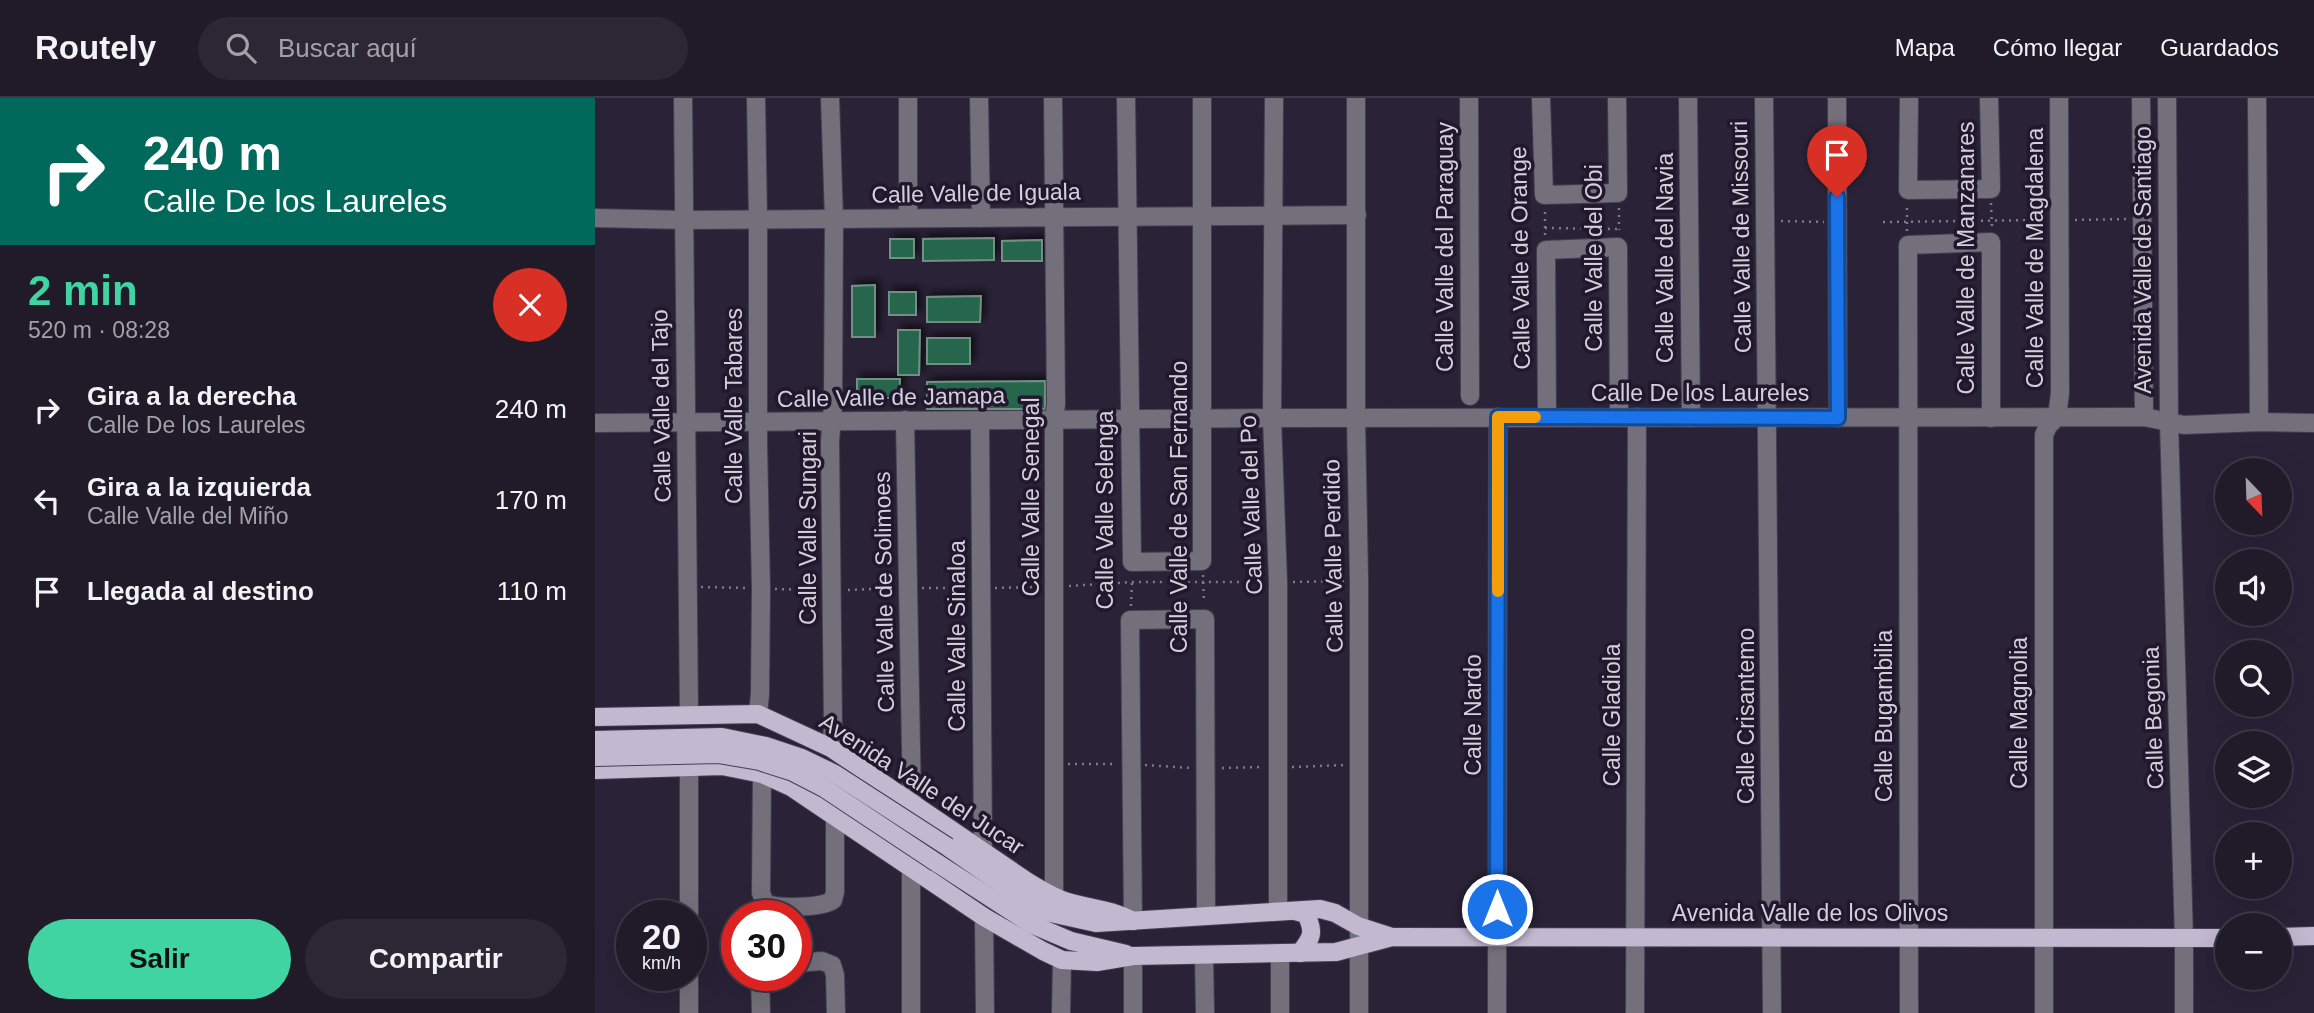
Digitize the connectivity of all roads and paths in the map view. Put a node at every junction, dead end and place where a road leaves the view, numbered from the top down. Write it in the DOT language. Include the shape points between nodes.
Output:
graph roads {
  1 [pos="683,98"];
  2 [pos="756,98"];
  3 [pos="830,98"];
  4 [pos="908,98"];
  5 [pos="979,98"];
  6 [pos="1053,98"];
  7 [pos="1126,98"];
  8 [pos="1202,98"];
  9 [pos="1274,98"];
  10 [pos="1356,98"];
  11 [pos="1469,98"];
  12 [pos="1541,98"];
  13 [pos="1617,98"];
  14 [pos="1688,98"];
  15 [pos="1764,98"];
  16 [pos="1837,98"];
  17 [pos="1909,98"];
  18 [pos="1989,98"];
  19 [pos="2059,98"];
  20 [pos="2141,98"];
  21 [pos="2167,98"];
  22 [pos="2257,98"];
  23 [pos="1991,189"];
  24 [pos="1907,190"];
  25 [pos="1618,193"];
  26 [pos="1544,195"];
  27 [pos="1274,214"];
  28 [pos="1127,215"];
  29 [pos="1357,215"];
  30 [pos="1201,216"];
  31 [pos="595,218"];
  32 [pos="908,218"];
  33 [pos="981,218"];
  34 [pos="1053,218"];
  35 [pos="834,219"];
  36 [pos="2142,219"];
  37 [pos="684,220"];
  38 [pos="758,220"];
  39 [pos="1764,220"];
  40 [pos="2059,220"];
  41 [pos="1992,221"];
  42 [pos="1837,222"];
  43 [pos="1883,222"];
  44 [pos="1907,222"];
  45 [pos="1545,228"];
  46 [pos="1618,238"];
  47 [pos="1991,242"];
  48 [pos="1908,245"];
  49 [pos="1546,250"];
  50 [pos="1470,396"];
  51 [pos="1498,417"];
  52 [pos="1547,417"];
  53 [pos="1619,417"];
  54 [pos="1637,417"];
  55 [pos="2057,417"];
  56 [pos="2144,417"];
  57 [pos="1272,418"];
  58 [pos="1356,418"];
  59 [pos="1691,418"];
  60 [pos="1768,418"];
  61 [pos="1838,418"];
  62 [pos="1908,418"];
  63 [pos="1991,418"];
  64 [pos="1129,419"];
  65 [pos="1202,419"];
  66 [pos="905,420"];
  67 [pos="1054,420"];
  68 [pos="980,421"];
  69 [pos="832,422"];
  70 [pos="2169,422"];
  71 [pos="2259,422"];
  72 [pos="595,423"];
  73 [pos="685,423"];
  74 [pos="758,423"];
  75 [pos="2314,423"];
  76 [pos="1202,561"];
  77 [pos="1132,562"];
  78 [pos="1359,580"];
  79 [pos="1132,582"];
  80 [pos="1203,582"];
  81 [pos="1278,582"];
  82 [pos="687,587"];
  83 [pos="1055,587"];
  84 [pos="908,588"];
  85 [pos="981,588"];
  86 [pos="761,589"];
  87 [pos="832,590"];
  88 [pos="1205,619"];
  89 [pos="1130,620"];
  90 [pos="758,713"];
  91 [pos="689,714"];
  92 [pos="643,715"];
  93 [pos="602,717"];
  94 [pos="595,740"];
  95 [pos="831,748"];
  96 [pos="595,757"];
  97 [pos="689,767"];
  98 [pos="637,768"];
  99 [pos="602,769"];
  100 [pos="762,774"];
  101 [pos="912,804"];
  102 [pos="835,817"];
  103 [pos="983,851"];
  104 [pos="911,867"];
  105 [pos="1054,897"];
  106 [pos="689,900"];
  107 [pos="1286,911"];
  108 [pos="1206,916"];
  109 [pos="984,917"];
  110 [pos="1133,921"];
  111 [pos="1358,926"];
  112 [pos="1497,936"];
  113 [pos="1636,936"];
  114 [pos="2314,936"];
  115 [pos="1392,937"];
  116 [pos="1772,937"];
  117 [pos="2044,937"];
  118 [pos="2292,937"];
  119 [pos="1909,938"];
  120 [pos="2215,938"];
  121 [pos="2184,939"];
  122 [pos="1359,946"];
  123 [pos="1300,953"];
  124 [pos="1280,954"];
  125 [pos="1204,955"];
  126 [pos="1133,956"];
  127 [pos="1062,960"];
  128 [pos="812,961"];
  129 [pos="689,991"];
  130 [pos="760,991"];
  131 [pos="689,1013"];
  132 [pos="761,1013"];
  133 [pos="836,1013"];
  134 [pos="911,1013"];
  135 [pos="985,1013"];
  136 [pos="1061,1013"];
  137 [pos="1133,1013"];
  138 [pos="1205,1013"];
  139 [pos="1280,1013"];
  140 [pos="1359,1013"];
  141 [pos="1497,1013"];
  142 [pos="1635,1013"];
  143 [pos="1772,1013"];
  144 [pos="1909,1013"];
  145 [pos="2044,1013"];
  146 [pos="2184,1013"];
  1 -- 37 [label="street, Calle Valle del Tajo"];
  2 -- 38 [label="street, Calle Valle Tabares"];
  3 -- 35 [label="street, Calle Valle Sungari"];
  4 -- 32 [label="street"];
  5 -- 33 [label="street"];
  6 -- 34 [label="street, Calle Valle Senegal"];
  7 -- 28 [label="street, Calle Valle Selenga"];
  8 -- 30 [label="street, Calle Valle de San Fernando"];
  9 -- 27 [label="street, Calle Valle del Po"];
  10 -- 29 [label="street, Calle Valle Perdido"];
  11 -- 50 [label="street, Calle Valle del Paraguay"];
  12 -- 26 [label="street, Calle Valle de Orange"];
  13 -- 25 [label="street, Calle Valle del Obi"];
  14 -- 59 [label="street, Calle Valle del Navia"];
  15 -- 39 [label="street, Calle Valle de Missouri"];
  16 -- 42 [label="street"];
  17 -- 24 [label="street"];
  18 -- 23 [label="street, Calle Valle de Manzanares"];
  19 -- 40 [label="street, Calle Valle de Magdalena"];
  20 -- 36 [label="street, Avenida Valle de Santiago"];
  21 -- 70 [label="street, Avenida Valle de Santiago"];
  22 -- 71 [label="street"];
  23 -- 24 [label="street"];
  23 -- 41 [label="path, Calle Valle de Manzanares"];
  24 -- 44 [label="path"];
  25 -- 26 [label="street"];
  25 -- 46 [label="path, Calle Valle del Obi"];
  26 -- 45 [label="path, Calle Valle de Orange"];
  27 -- 29 [label="street, Calle Valle de Iguala"];
  27 -- 30 [label="street, Calle Valle de Iguala"];
  27 -- 57 [label="street, Calle Valle del Po"];
  28 -- 30 [label="street, Calle Valle de Iguala"];
  28 -- 34 [label="street, Calle Valle de Iguala"];
  28 -- 64 [label="street, Calle Valle Selenga"];
  29 -- 58 [label="street, Calle Valle Perdido"];
  30 -- 65 [label="street, Calle Valle de San Fernando"];
  31 -- 37 [label="street, Calle Valle de Iguala"];
  32 -- 33 [label="street, Calle Valle de Iguala"];
  32 -- 35 [label="street, Calle Valle de Iguala"];
  33 -- 34 [label="street, Calle Valle de Iguala"];
  34 -- 67 [label="street, Calle Valle Senegal"];
  35 -- 38 [label="street, Calle Valle de Iguala"];
  35 -- 69 [label="street, Calle Valle Sungari"];
  36 -- 40 [label="path"];
  36 -- 56 [label="street, Avenida Valle de Santiago"];
  37 -- 38 [label="street, Calle Valle de Iguala"];
  37 -- 73 [label="street, Calle Valle del Tajo"];
  38 -- 74 [label="street, Calle Valle Tabares"];
  39 -- 42 [label="path"];
  39 -- 60 [label="street, Calle Valle de Missouri"];
  40 -- 41 [label="path"];
  40 -- 55 [label="street, Calle Valle de Magdalena"];
  41 -- 44 [label="path"];
  41 -- 47 [label="path, Calle Valle de Manzanares"];
  42 -- 61 [label="street"];
  43 -- 44 [label="path"];
  44 -- 48 [label="path"];
  45 -- 46 [label="path"];
  45 -- 49 [label="path, Calle Valle de Orange"];
  46 -- 49 [label="street"];
  46 -- 53 [label="street, Calle Valle del Obi"];
  47 -- 48 [label="street"];
  47 -- 63 [label="street, Calle Valle de Manzanares"];
  48 -- 62 [label="street, Calle Bugambilia"];
  49 -- 52 [label="street, Calle Valle de Orange"];
  51 -- 52 [label="street, Calle De los Laureles"];
  51 -- 58 [label="street, Calle De los Laureles"];
  51 -- 112 [label="street, Calle Nardo"];
  52 -- 53 [label="street, Calle De los Laureles"];
  53 -- 54 [label="street, Calle De los Laureles"];
  54 -- 59 [label="street, Calle De los Laureles"];
  54 -- 113 [label="street, Calle Gladiola"];
  55 -- 56 [label="street, Calle De los Laureles"];
  55 -- 63 [label="street, Calle De los Laureles"];
  55 -- 117 [label="street, Calle Magnolia" via="2044,435"];
  56 -- 70 [label="street, Calle De los Laureles"];
  57 -- 58 [label="street, Calle Valle de Jamapa"];
  57 -- 65 [label="street, Calle Valle de Jamapa"];
  57 -- 81 [label="street, Calle Valle del Po"];
  58 -- 78 [label="street, Calle Valle Perdido"];
  59 -- 60 [label="street, Calle De los Laureles"];
  60 -- 61 [label="street, Calle De los Laureles"];
  60 -- 116 [label="street, Calle Crisantemo"];
  61 -- 62 [label="street, Calle De los Laureles"];
  62 -- 63 [label="street, Calle De los Laureles"];
  62 -- 119 [label="street, Calle Bugambilia"];
  64 -- 65 [label="street, Calle Valle de Jamapa"];
  64 -- 67 [label="street, Calle Valle de Jamapa"];
  64 -- 77 [label="street, Calle Valle Selenga"];
  65 -- 76 [label="street, Calle Valle de San Fernando"];
  66 -- 68 [label="street, Calle Valle de Jamapa"];
  66 -- 69 [label="street, Calle Valle de Jamapa"];
  66 -- 84 [label="street, Calle Valle de Solimoes"];
  67 -- 68 [label="street, Calle Valle de Jamapa"];
  67 -- 83 [label="street, Calle Valle Senegal"];
  68 -- 85 [label="street, Calle Valle Sinaloa"];
  69 -- 74 [label="street, Calle Valle de Jamapa"];
  69 -- 87 [label="street, Calle Valle Sungari"];
  70 -- 71 [label="street, Calle De los Laureles"];
  70 -- 121 [label="street, Calle Begonia"];
  71 -- 75 [label="street, Calle De los Laureles"];
  72 -- 73 [label="street, Calle Valle de Jamapa"];
  73 -- 74 [label="street, Calle Valle de Jamapa"];
  73 -- 82 [label="street, Calle Valle del Tajo"];
  74 -- 86 [label="street, Calle Valle Tabares"];
  76 -- 77 [label="street"];
  76 -- 80 [label="path, Calle Valle de San Fernando"];
  77 -- 79 [label="path, Calle Valle Selenga"];
  78 -- 81 [label="path"];
  78 -- 111 [label="street, Calle Valle Perdido"];
  79 -- 80 [label="path"];
  79 -- 83 [label="path"];
  79 -- 89 [label="path, Calle Valle Selenga"];
  80 -- 81 [label="path"];
  80 -- 88 [label="path, Calle Valle de San Fernando"];
  81 -- 107 [label="street, Calle Valle del Po"];
  82 -- 86 [label="path"];
  82 -- 91 [label="street, Calle Valle del Tajo"];
  83 -- 85 [label="path"];
  83 -- 105 [label="street, Calle Valle Senegal"];
  84 -- 85 [label="path"];
  84 -- 87 [label="path"];
  84 -- 101 [label="street, Calle Valle de Solimoes"];
  85 -- 103 [label="street, Calle Valle Sinaloa"];
  86 -- 87 [label="path"];
  86 -- 90 [label="street, Calle Valle Tabares"];
  87 -- 95 [label="street, Calle Valle Sungari"];
  88 -- 89 [label="street"];
  88 -- 108 [label="street, Calle Valle de San Fernando"];
  89 -- 110 [label="street, Calle Valle Selenga"];
  90 -- 91 [label="main road, Avenida Valle del Jucar"];
  90 -- 95 [label="main road, Avenida Valle del Jucar"];
  91 -- 92 [label="main road, Avenida Valle del Jucar"];
  92 -- 93 [label="main road, Avenida Valle del Jucar"];
  92 -- 98 [label="main road" via="619,733 621,755"];
  93 -- 99 [label="main road"];
  94 -- 110 [label="main road, Avenida Valle del Jucar, bridge" via="722,737 802,758 835,774 1046,912 1096,923"];
  95 -- 101 [label="main road, Avenida Valle del Jucar"];
  96 -- 126 [label="main road, bridge" via="718,754 793,772 1031,924 1071,941"];
  97 -- 98 [label="main road"];
  97 -- 100 [label="main road" via="722,766"];
  97 -- 106 [label="street"];
  98 -- 99 [label="main road"];
  100 -- 102 [label="main road" via="791,787"];
  100 -- 102 [label="street" via="761,893 765,903 776,907 824,905 833,900"];
  101 -- 103 [label="main road, Avenida Valle del Jucar"];
  102 -- 104 [label="main road"];
  103 -- 105 [label="main road, Avenida Valle del Jucar"];
  104 -- 109 [label="main road"];
  104 -- 134 [label="street"];
  105 -- 110 [label="main road, Avenida Valle del Jucar"];
  107 -- 108 [label="main road, Avenida Valle del Jucar"];
  107 -- 111 [label="main road, Avenida Valle del Jucar" via="1320,909"];
  107 -- 123 [label="main road" via="1306,914 1312,926 1311,939"];
  108 -- 110 [label="main road, Avenida Valle del Jucar"];
  109 -- 127 [label="main road"];
  109 -- 135 [label="street"];
  111 -- 115 [label="main road, Avenida Valle de los Olivos"];
  111 -- 122 [label="street, Calle Valle Perdido"];
  112 -- 113 [label="main road, Avenida Valle de los Olivos"];
  112 -- 115 [label="main road, Avenida Valle de los Olivos"];
  112 -- 141 [label="street, Calle Nardo"];
  113 -- 116 [label="main road, Avenida Valle de los Olivos"];
  113 -- 142 [label="street, Calle Gladiola"];
  114 -- 118 [label="main road"];
  115 -- 122 [label="main road, Avenida Valle de los Olivos"];
  116 -- 119 [label="main road, Avenida Valle de los Olivos"];
  116 -- 143 [label="street, Calle Crisantemo"];
  117 -- 119 [label="main road, Avenida Valle de los Olivos"];
  117 -- 121 [label="main road, Avenida Valle de los Olivos"];
  117 -- 145 [label="street, Calle Magnolia"];
  119 -- 144 [label="street, Calle Bugambilia"];
  120 -- 121 [label="main road, Avenida Valle de los Olivos"];
  121 -- 146 [label="street, Calle Begonia"];
  122 -- 123 [label="main road"];
  122 -- 140 [label="street, Calle Valle Perdido"];
  123 -- 124 [label="main road"];
  124 -- 125 [label="main road"];
  124 -- 139 [label="street"];
  125 -- 126 [label="main road"];
  125 -- 138 [label="street"];
  126 -- 127 [label="main road" via="1097,962"];
  126 -- 137 [label="street"];
  127 -- 136 [label="street"];
  128 -- 133 [label="street" via="832,965"];
  129 -- 131 [label="street"];
  130 -- 132 [label="street"];
}
